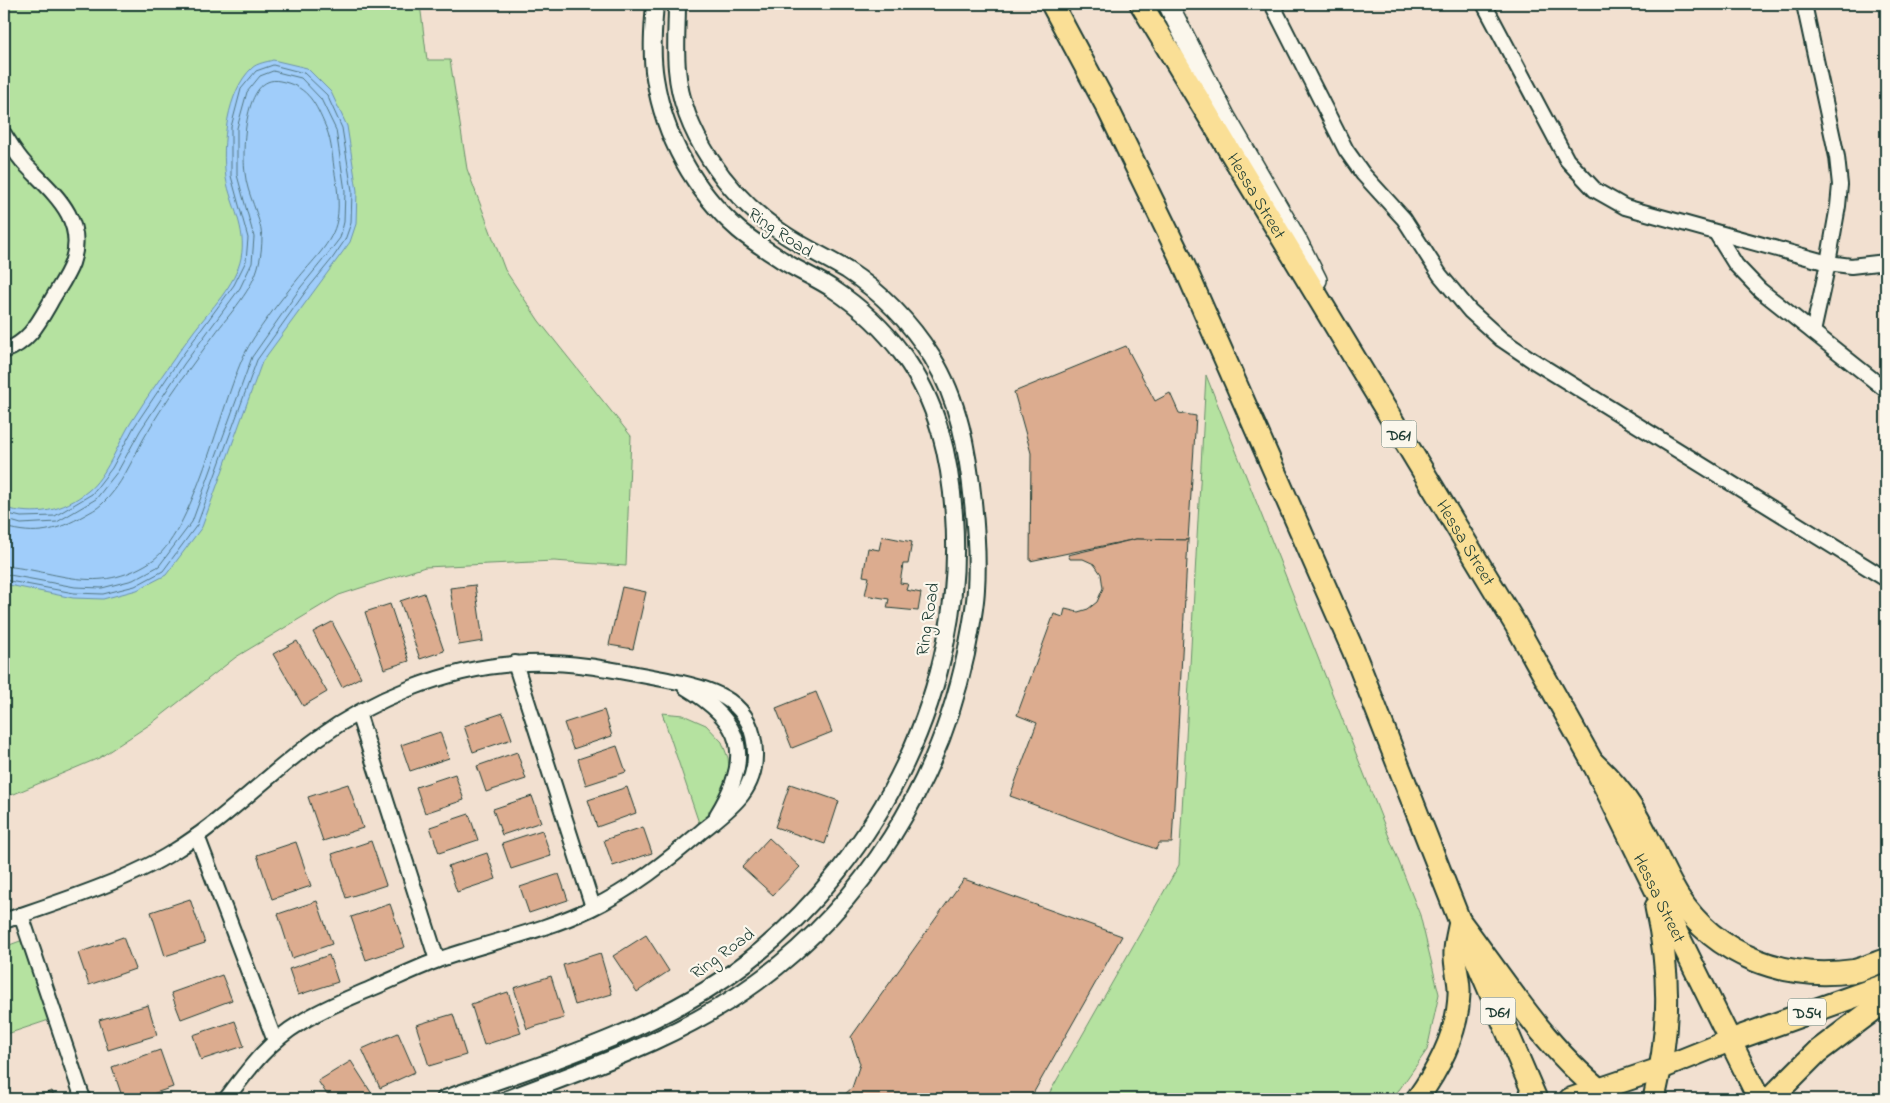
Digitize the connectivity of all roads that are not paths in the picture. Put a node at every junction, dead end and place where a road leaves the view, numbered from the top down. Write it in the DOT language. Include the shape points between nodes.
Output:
graph roads {
  1 [pos="655,4"];
  2 [pos="677,4"];
  3 [pos="1052,4"];
  4 [pos="1141,4"];
  5 [pos="1168,4"];
  6 [pos="1272,4"];
  7 [pos="1484,4"];
  8 [pos="1804,4"];
  9 [pos="4,134"];
  10 [pos="1716,233"];
  11 [pos="1886,262"];
  12 [pos="1828,263"];
  13 [pos="1329,319"];
  14 [pos="1813,332"];
  15 [pos="4,351"];
  16 [pos="1886,390"];
  17 [pos="1886,579"];
  18 [pos="515,664"];
  19 [pos="358,713"];
  20 [pos="1593,763"];
  21 [pos="197,836"];
  22 [pos="1648,870"];
  23 [pos="593,907"];
  24 [pos="21,915"];
  25 [pos="4,921"];
  26 [pos="1460,922"];
  27 [pos="438,960"];
  28 [pos="1886,960"];
  29 [pos="1886,985"];
  30 [pos="1886,1000"];
  31 [pos="275,1040"];
  32 [pos="1729,1041"];
  33 [pos="1662,1068"];
  34 [pos="1604,1095"];
  35 [pos="83,1099"];
  36 [pos="226,1099"];
  37 [pos="445,1099"];
  38 [pos="508,1099"];
  39 [pos="1416,1099"];
  40 [pos="1536,1099"];
  41 [pos="1570,1099"];
  42 [pos="1654,1099"];
  43 [pos="1759,1099"];
  44 [pos="1770,1099"];
  1 -- 37 [label="street, Ring Road" via="654,75 662,115 677,152 699,187 739,230 832,288 873,319 904,355 928,397 944,442 956,535 953,593 944,648 923,720 882,807 823,892 786,929 746,963 702,993 655,1018 610,1039"];
  2 -- 38 [label="street, Ring Road" via="677,72 686,111 707,154 731,186 776,229 879,293 909,324 934,360 953,398 966,449 976,535 976,592 971,628 952,712 937,752 903,819 871,868 837,910 800,947 710,1013 617,1058"];
  3 -- 26 [label="main road, D61" via="1106,105 1186,270 1353,650"];
  4 -- 13 [label="main road, Hessa Street / D61"];
  5 -- 13 [label="main road" via="1245,153 1305,255"];
  6 -- 17 [label="street" via="1354,163 1404,219 1440,275 1481,321 1532,360"];
  7 -- 10 [label="street" via="1567,160 1581,178 1602,195 1625,207"];
  8 -- 12 [label="street" via="1839,171 1838,206"];
  9 -- 15 [label="street" via="25,164 62,202 69,213 75,238 72,263 34,329 22,343"];
  10 -- 12 [label="street"];
  10 -- 14 [label="street" via="1725,250 1748,278"];
  11 -- 12 [label="street" via="1851,266"];
  12 -- 14 [label="street"];
  13 -- 20 [label="main road, Hessa Street / D61" via="1517,627"];
  14 -- 16 [label="street"];
  18 -- 19 [label="street" via="474,670 434,681"];
  18 -- 23 [label="street"];
  18 -- 23 [label="street" via="596,667 676,681 720,712 731,726 737,743 735,782 713,822 659,868"];
  19 -- 21 [label="street" via="319,737"];
  19 -- 27 [label="street"];
  20 -- 22 [label="main road, Hessa Street / D61"];
  20 -- 28 [label="highway" via="1631,807 1692,916 1727,947 1763,963 1828,974 1856,970"];
  21 -- 24 [label="street" via="141,869"];
  21 -- 31 [label="street"];
  22 -- 32 [label="main road, Hessa Street / D61"];
  22 -- 33 [label="main road" via="1663,939 1668,1000"];
  23 -- 27 [label="street" via="538,930"];
  24 -- 25 [label="street"];
  24 -- 35 [label="street"];
  26 -- 34 [label="highway" via="1556,1048"];
  26 -- 39 [label="main road" via="1454,952 1459,994 1452,1026 1433,1078"];
  26 -- 40 [label="main road, D61"];
  27 -- 31 [label="street" via="328,1008"];
  29 -- 32 [label="highway, D54"];
  30 -- 44 [label="highway" via="1817,1052"];
  31 -- 36 [label="street"];
  32 -- 33 [label="main road, D54"];
  32 -- 43 [label="main road, Hessa Street / D61"];
  33 -- 34 [label="main road, D54"];
  33 -- 42 [label="main road"];
  34 -- 41 [label="main road, D54"];
}
